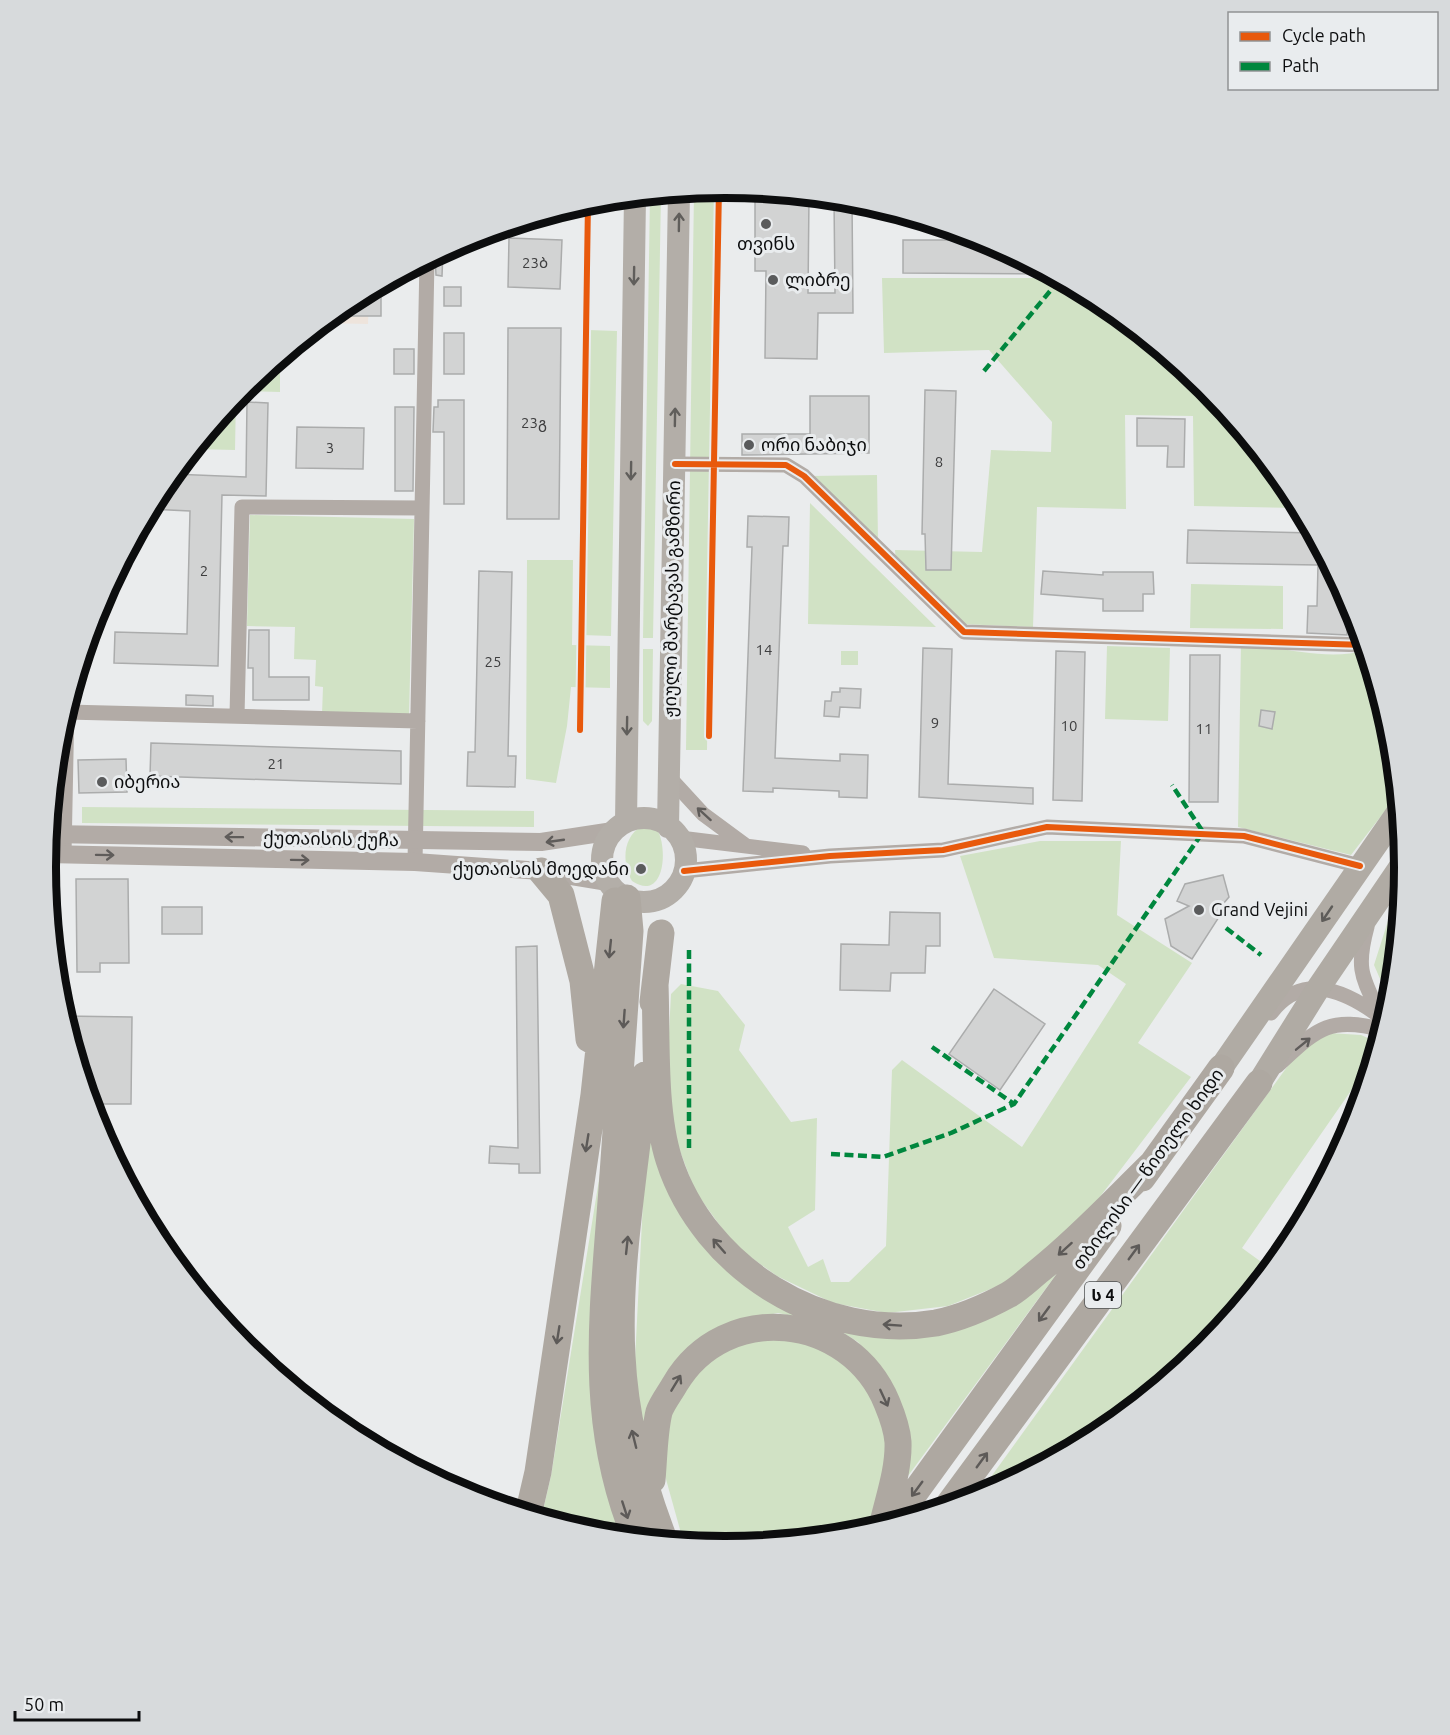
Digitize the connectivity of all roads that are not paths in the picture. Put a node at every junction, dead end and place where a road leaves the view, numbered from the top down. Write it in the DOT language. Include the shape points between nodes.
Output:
graph roads {
  1 [pos="679,199"];
  2 [pos="635,205"];
  3 [pos="427,268"];
  4 [pos="675,464"];
  5 [pos="423,508"];
  6 [pos="1356,645"];
  7 [pos="75,708"];
  8 [pos="237,716"];
  9 [pos="418,721"];
  10 [pos="62,777"];
  11 [pos="669,777"];
  12 [pos="1393,821"];
  13 [pos="620,827"];
  14 [pos="674,832"];
  15 [pos="57,834"];
  16 [pos="416,840"];
  17 [pos="745,845"];
  18 [pos="56,854"];
  19 [pos="830,856"];
  20 [pos="415,862"];
  21 [pos="1360,866"];
  22 [pos="541,871"];
  23 [pos="684,871"];
  24 [pos="1394,878"];
  25 [pos="617,890"];
  26 [pos="664,896"];
  27 [pos="1372,912"];
  28 [pos="661,933"];
  29 [pos="655,984"];
  30 [pos="1319,987"];
  31 [pos="1379,1013"];
  32 [pos="1377,1019"];
  33 [pos="1376,1023"];
  34 [pos="1221,1068"];
  35 [pos="1259,1083"];
  36 [pos="594,1095"];
  37 [pos="1152,1164"];
  38 [pos="956,1495"];
  39 [pos="650,1499"];
  40 [pos="530,1507"];
  41 [pos="900,1514"];
  42 [pos="884,1517"];
  43 [pos="633,1530"];
  44 [pos="662,1534"];
  4 -- 1 [label="main road, ჟიული შარტავას გამზირი, one-way"];
  2 -- 13 [label="main road, one-way"];
  3 -- 5 [label="street"];
  4 -- 6 [label="street" via="786,465 795,470 964,632"];
  4 -- 11 [label="main road, ჟიული შარტავას გამზირი"];
  5 -- 8 [label="street" via="242,507"];
  5 -- 9 [label="street"];
  7 -- 8 [label="street"];
  8 -- 9 [label="street"];
  9 -- 16 [label="street"];
  10 -- 15 [label="street"];
  11 -- 14 [label="main road, ჟიული შარტავას გამზირი"];
  17 -- 11 [label="street, one-way" via="703,814"];
  12 -- 21 [label="highway, თბილისი — წითელი ხიდი / ს 4"];
  13 -- 14 [label="main road" via="648,818"];
  13 -- 16 [label="street, ქუთაისის ქუჩა, one-way" via="542,842"];
  13 -- 25 [label="main road" via="602,856"];
  14 -- 17 [label="street"];
  14 -- 23 [label="main road" via="686,854"];
  16 -- 15 [label="street, ქუთაისის ქუჩა, one-way"];
  16 -- 20 [label="street"];
  17 -- 19 [label="street"];
  18 -- 20 [label="street, ქუთაისის ქუჩა, one-way"];
  19 -- 21 [label="street" via="943,850 1047,827 1244,836"];
  19 -- 23 [label="street"];
  20 -- 22 [label="street, ქუთაისის ქუჩა"];
  21 -- 34 [label="highway, თბილისი — წითელი ხიდი / ს 4, one-way"];
  22 -- 25 [label="street, ქუთაისის ქუჩა"];
  22 -- 36 [label="highway" via="561,895 583,981"];
  23 -- 26 [label="main road" via="680,881"];
  24 -- 27 [label="highway, თბილისი — წითელი ხიდი / ს 4"];
  25 -- 26 [label="main road" via="651,901"];
  25 -- 36 [label="highway, one-way"];
  25 -- 43 [label="highway, one-way" via="630,931 600,1349 606,1438"];
  26 -- 28 [label="main road"];
  27 -- 30 [label="highway, თბილისი — წითელი ხიდი / ს 4"];
  27 -- 31 [label="street" via="1359,962"];
  28 -- 29 [label="highway"];
  37 -- 29 [label="highway, one-way" via="1065,1250 1010,1294 958,1316 906,1326 854,1322 823,1314 788,1298 730,1258 686,1201 669,1160 661,1126"];
  39 -- 29 [label="highway, one-way" via="629,1416 622,1355 625,1266"];
  30 -- 32 [label="street" via="1340,994"];
  30 -- 34 [label="street" via="1291,993 1280,1001 1252,1039"];
  30 -- 35 [label="highway, თბილისი — წითელი ხიდი / ს 4"];
  35 -- 33 [label="street, one-way" via="1329,1025"];
  34 -- 37 [label="highway, თბილისი — წითელი ხიდი / ს 4"];
  38 -- 35 [label="highway, თბილისი — წითელი ხიდი / ს 4, one-way"];
  36 -- 40 [label="highway, one-way"];
  37 -- 41 [label="highway, თბილისი — წითელი ხიდი / ს 4, one-way"];
  39 -- 42 [label="highway, one-way" via="660,1411 683,1371 700,1353 743,1332 795,1327 819,1334 847,1350 869,1370 885,1397 898,1440 898,1460"];
  39 -- 44 [label="highway"];
}
